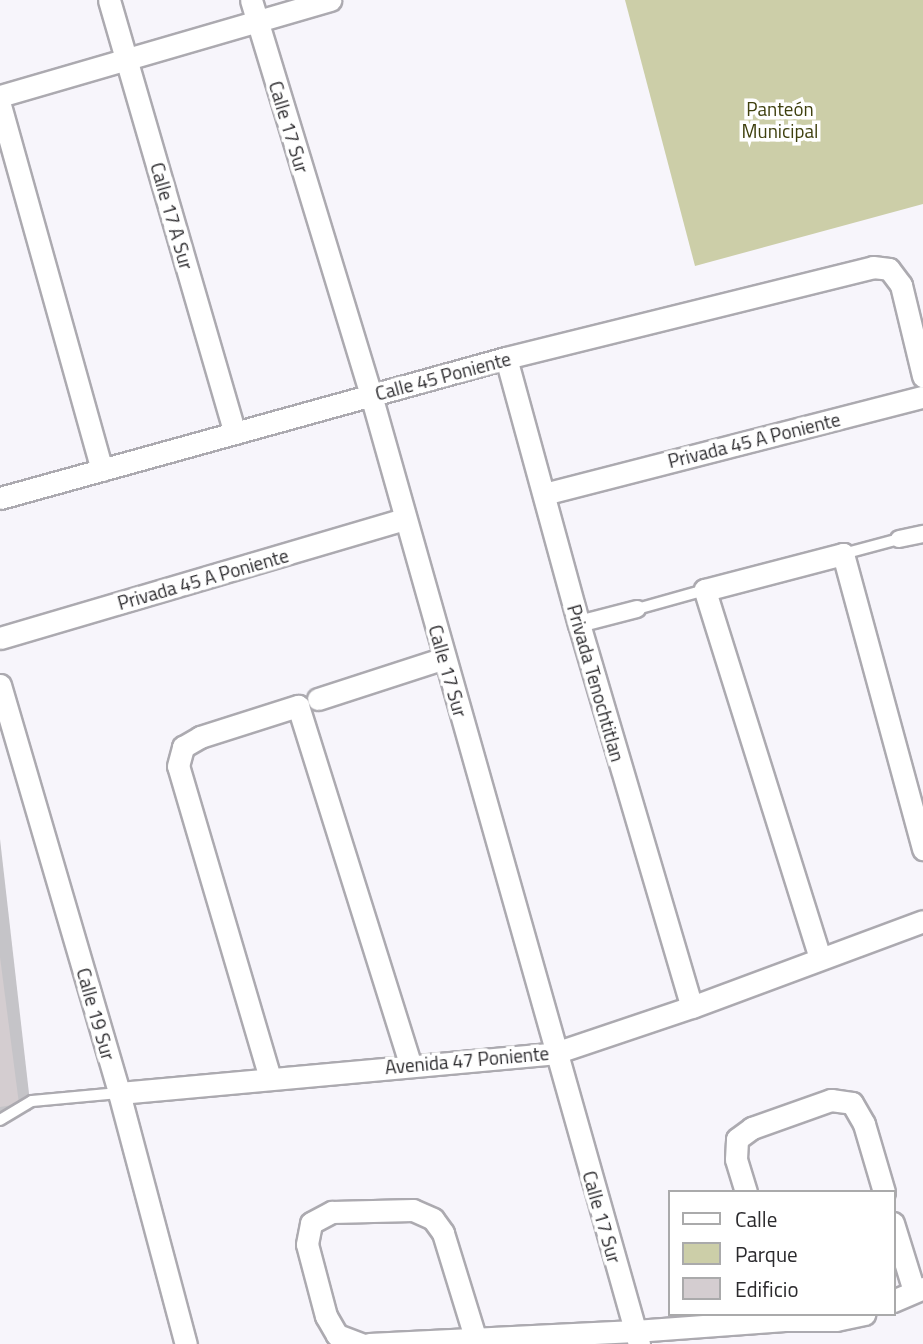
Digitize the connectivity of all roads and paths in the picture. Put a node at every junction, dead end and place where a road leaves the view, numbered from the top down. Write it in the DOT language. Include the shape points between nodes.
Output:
graph roads {
  1 [pos="109,0"];
  2 [pos="251,0"];
  3 [pos="330,0"];
  4 [pos="258,23"];
  5 [pos="126,61"];
  6 [pos="0,96"];
  7 [pos="0,105"];
  8 [pos="506,358"];
  9 [pos="923,376"];
  10 [pos="371,395"];
  11 [pos="923,397"];
  12 [pos="235,433"];
  13 [pos="102,470"];
  14 [pos="544,494"];
  15 [pos="0,498"];
  16 [pos="405,519"];
  17 [pos="923,534"];
  18 [pos="899,539"];
  19 [pos="843,554"];
  20 [pos="705,590"];
  21 [pos="637,608"];
  22 [pos="579,624"];
  23 [pos="0,638"];
  24 [pos="444,658"];
  25 [pos="0,685"];
  26 [pos="308,703"];
  27 [pos="923,849"];
  28 [pos="923,921"];
  29 [pos="820,958"];
  30 [pos="692,1007"];
  31 [pos="555,1053"];
  32 [pos="411,1066"];
  33 [pos="270,1078"];
  34 [pos="119,1093"];
  35 [pos="0,1120"];
  36 [pos="745,1190"];
  37 [pos="883,1190"];
  38 [pos="895,1228"];
  39 [pos="918,1289"];
  40 [pos="895,1300"];
  41 [pos="855,1316"];
  42 [pos="785,1317"];
  43 [pos="475,1337"];
  44 [pos="637,1338"];
  45 [pos="186,1344"];
  46 [pos="361,1344"];
  47 [pos="369,1344"];
  1 -- 5 [label="street, Calle 17 A Sur"];
  2 -- 4 [label="street, Calle 17 Sur"];
  3 -- 4 [label="street"];
  4 -- 5 [label="street"];
  4 -- 10 [label="street, Calle 17 Sur"];
  5 -- 6 [label="street"];
  5 -- 12 [label="street, Calle 17 A Sur"];
  7 -- 13 [label="street"];
  8 -- 9 [label="street, Calle 45 Poniente" via="873,267 889,269 901,285"];
  8 -- 10 [label="street, Calle 45 Poniente"];
  8 -- 14 [label="street, Privada Tenochtitlan"];
  10 -- 12 [label="street, Calle 45 Poniente"];
  10 -- 16 [label="street, Calle 17 Sur"];
  11 -- 14 [label="street, Privada 45 A Poniente"];
  12 -- 13 [label="street, Calle 45 Poniente"];
  13 -- 15 [label="street, Calle 45 Poniente"];
  14 -- 22 [label="street, Privada Tenochtitlan"];
  16 -- 23 [label="street, Privada 45 A Poniente"];
  16 -- 24 [label="street, Calle 17 Sur"];
  17 -- 18 [label="street"];
  18 -- 19 [label="lane"];
  19 -- 20 [label="street"];
  19 -- 27 [label="street"];
  20 -- 21 [label="lane"];
  20 -- 29 [label="street"];
  21 -- 22 [label="street"];
  22 -- 30 [label="street, Privada Tenochtitlan"];
  24 -- 26 [label="street"];
  24 -- 31 [label="street, Calle 17 Sur"];
  25 -- 34 [label="street, Calle 19 Sur"];
  26 -- 32 [label="street"];
  26 -- 33 [label="street" via="200,737 183,747 178,766"];
  28 -- 29 [label="street, Avenida 47 Poniente"];
  29 -- 30 [label="street, Avenida 47 Poniente"];
  30 -- 31 [label="street, Avenida 47 Poniente"];
  31 -- 32 [label="street, Avenida 47 Poniente"];
  31 -- 44 [label="street, Calle 17 Sur"];
  32 -- 33 [label="street, Avenida 47 Poniente"];
  33 -- 34 [label="street, Avenida 47 Poniente"];
  34 -- 35 [label="lane, Avenida 47 Poniente" via="32,1101"];
  34 -- 45 [label="street, Calle 19 Sur"];
  36 -- 37 [label="street" via="736,1159 737,1139 752,1128 831,1100 852,1103 864,1124"];
  38 -- 39 [label="street"];
  39 -- 40 [label="street"];
  41 -- 42 [label="street" via="836,1320"];
  42 -- 44 [label="street"];
  43 -- 44 [label="street"];
  43 -- 46 [label="street" via="443,1233 433,1219 413,1210 332,1212 311,1223 307,1244 326,1316 337,1335"];
  43 -- 47 [label="street"];
}
